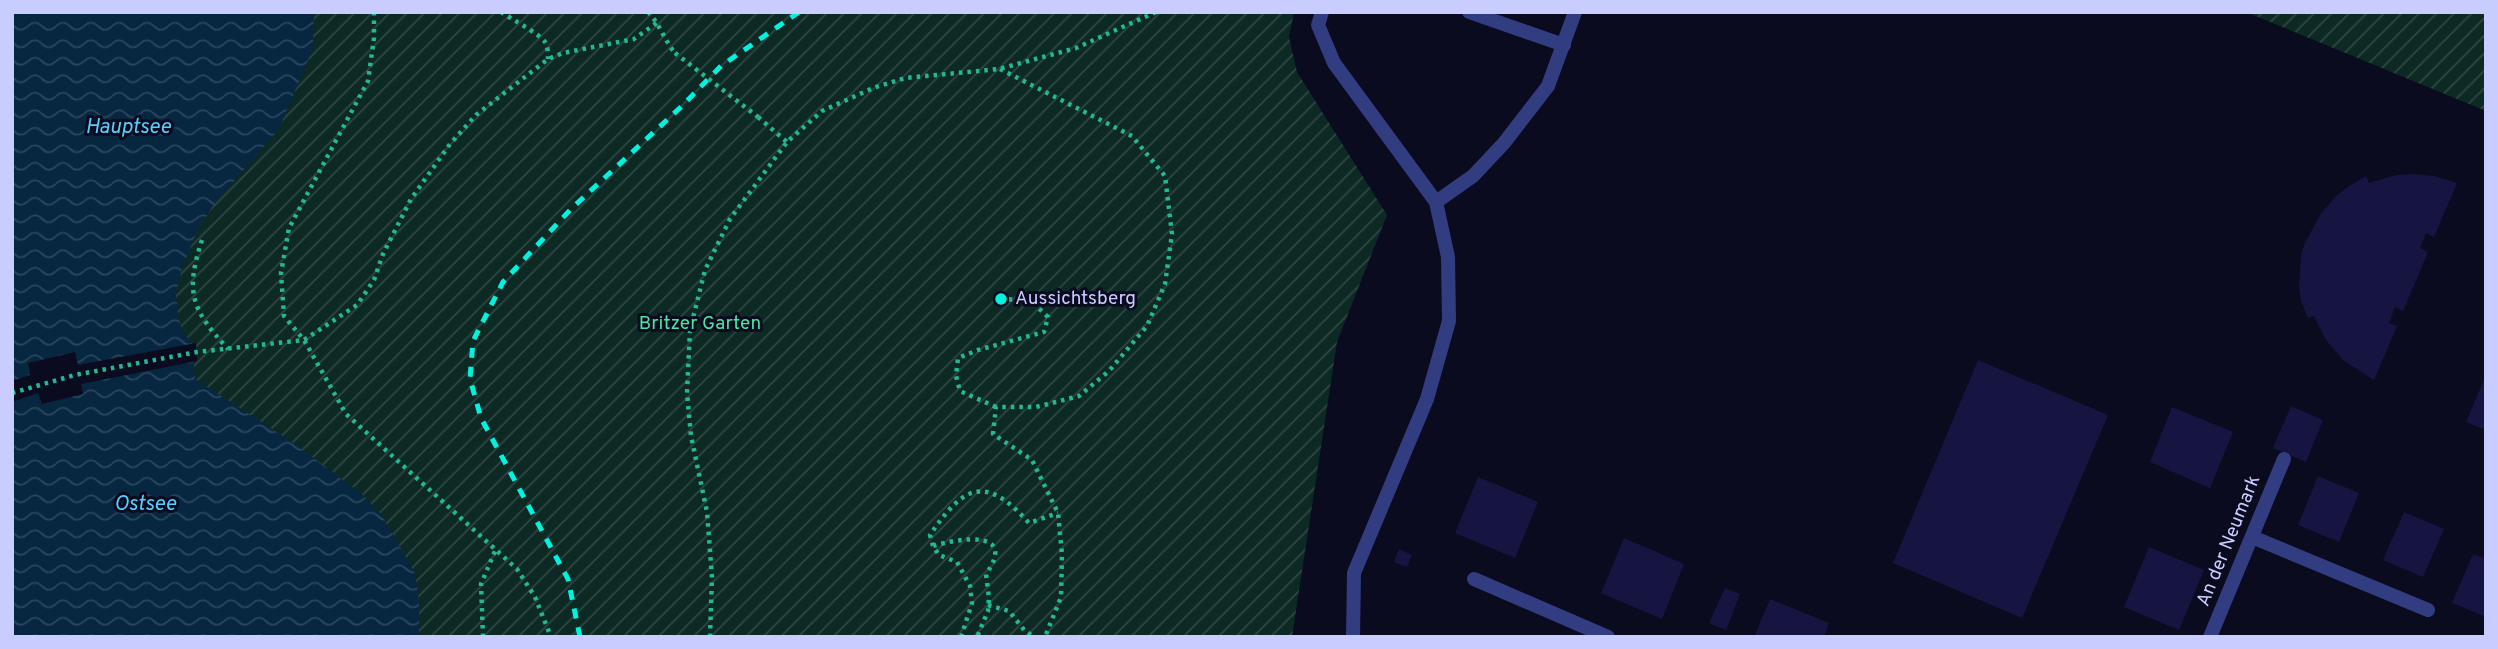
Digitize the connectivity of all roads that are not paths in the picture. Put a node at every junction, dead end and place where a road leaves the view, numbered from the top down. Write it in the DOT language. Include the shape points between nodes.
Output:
graph roads {
  1 [pos="1322,12"];
  2 [pos="1469,12"];
  3 [pos="1575,12"];
  4 [pos="1564,45"];
  5 [pos="1436,202"];
  6 [pos="2284,459"];
  7 [pos="2252,537"];
  8 [pos="1474,579"];
  9 [pos="2428,610"];
  10 [pos="1353,637"];
  11 [pos="1608,637"];
  12 [pos="2210,637"];
  1 -- 5 [label="lane" via="1318,25 1334,63"];
  2 -- 4 [label="lane"];
  3 -- 4 [label="lane"];
  4 -- 5 [label="lane" via="1548,86 1504,143 1473,176"];
  5 -- 10 [label="lane" via="1448,257 1449,321 1427,399 1354,573"];
  6 -- 7 [label="lane, An der Neumark"];
  7 -- 9 [label="lane"];
  7 -- 12 [label="lane, An der Neumark"];
  8 -- 11 [label="lane"];
}
